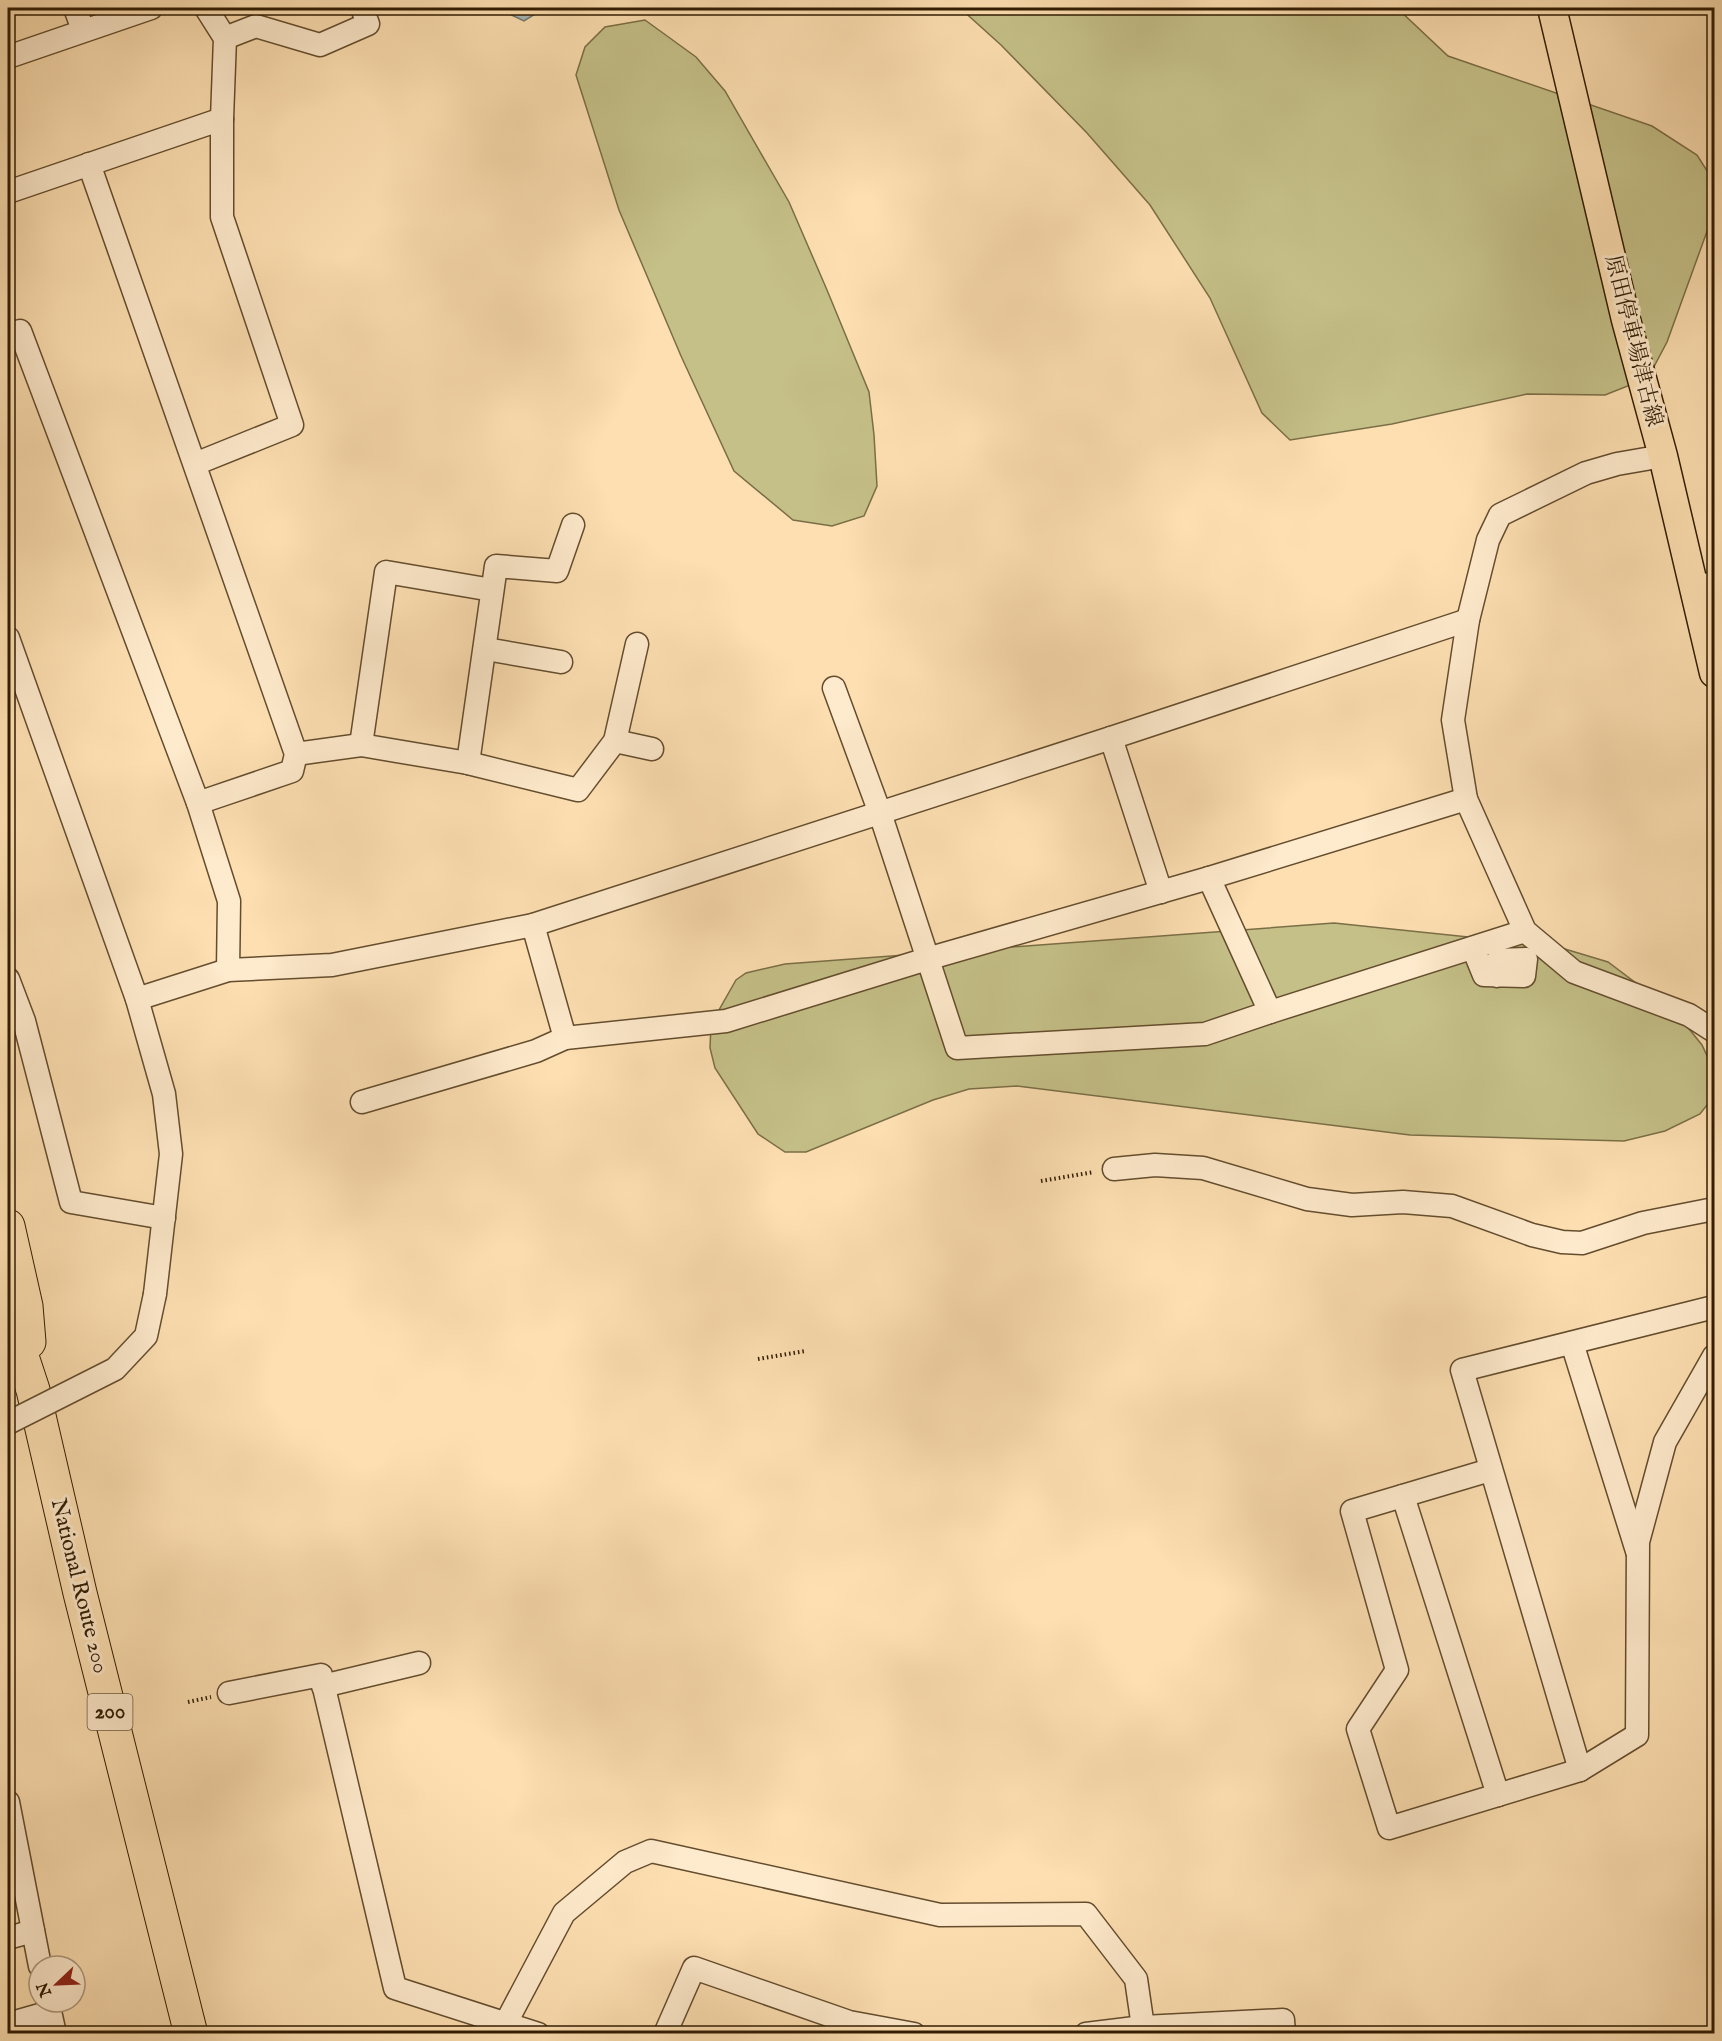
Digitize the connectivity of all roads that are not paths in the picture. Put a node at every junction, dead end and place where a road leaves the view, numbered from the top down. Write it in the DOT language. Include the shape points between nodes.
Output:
graph roads {
  1 [pos="75,8"];
  2 [pos="151,8"];
  3 [pos="206,8"];
  4 [pos="362,8"];
  5 [pos="1552,8"];
  6 [pos="83,30"];
  7 [pos="225,38"];
  8 [pos="8,57"];
  9 [pos="222,119"];
  10 [pos="89,165"];
  11 [pos="8,192"];
  12 [pos="8,335"];
  13 [pos="1663,456"];
  14 [pos="195,464"];
  15 [pos="573,525"];
  16 [pos="1704,585"];
  17 [pos="492,590"];
  18 [pos="1468,620"];
  19 [pos="8,638"];
  20 [pos="637,644"];
  21 [pos="486,648"];
  22 [pos="561,662"];
  23 [pos="1714,673"];
  24 [pos="834,688"];
  25 [pos="17,696"];
  26 [pos="1111,738"];
  27 [pos="615,741"];
  28 [pos="361,745"];
  29 [pos="651,749"];
  30 [pos="297,754"];
  31 [pos="468,763"];
  32 [pos="1466,799"];
  33 [pos="198,803"];
  34 [pos="880,813"];
  35 [pos="1209,879"];
  36 [pos="1161,892"];
  37 [pos="533,925"];
  38 [pos="1525,931"];
  39 [pos="1473,948"];
  40 [pos="927,959"];
  41 [pos="228,970"];
  42 [pos="1497,976"];
  43 [pos="8,979"];
  44 [pos="137,999"];
  45 [pos="1270,1012"];
  46 [pos="1714,1031"];
  47 [pos="565,1038"];
  48 [pos="362,1101"];
  49 [pos="1114,1169"];
  50 [pos="1714,1209"];
  51 [pos="164,1218"];
  52 [pos="8,1226"];
  53 [pos="1714,1307"];
  54 [pos="8,1314"];
  55 [pos="1572,1343"];
  56 [pos="1714,1356"];
  57 [pos="33,1390"];
  58 [pos="8,1423"];
  59 [pos="1490,1470"];
  60 [pos="1403,1496"];
  61 [pos="1638,1555"];
  62 [pos="419,1663"];
  63 [pos="323,1686"];
  64 [pos="229,1693"];
  65 [pos="1580,1770"];
  66 [pos="1498,1795"];
  67 [pos="8,1802"];
  68 [pos="33,1930"];
  69 [pos="8,1938"];
  70 [pos="38,1954"];
  71 [pos="51,2016"];
  72 [pos="8,2024"];
  73 [pos="1143,2027"];
  74 [pos="503,2028"];
  75 [pos="191,2034"];
  76 [pos="538,2034"];
  77 [pos="665,2034"];
  78 [pos="914,2034"];
  79 [pos="1086,2034"];
  80 [pos="1284,2034"];
  1 -- 6 [label="street"];
  2 -- 6 [label="street"];
  3 -- 7 [label="street"];
  4 -- 7 [label="street" via="368,24 320,45 256,26"];
  5 -- 13 [label="main road, 原田停車場津古線" via="1626,320"];
  6 -- 8 [label="street"];
  7 -- 9 [label="street"];
  9 -- 10 [label="street"];
  9 -- 14 [label="street" via="222,217 292,425"];
  10 -- 11 [label="street"];
  10 -- 14 [label="street"];
  12 -- 33 [label="street" via="20,331"];
  13 -- 16 [label="main road, 原田停車場津古線"];
  13 -- 18 [label="street" via="1586,473 1500,515 1488,540"];
  14 -- 30 [label="street"];
  15 -- 17 [label="street" via="557,571 496,566"];
  16 -- 23 [label="main road, 原田停車場津古線"];
  17 -- 21 [label="street"];
  17 -- 28 [label="street" via="386,572"];
  18 -- 26 [label="street"];
  18 -- 32 [label="street" via="1453,720"];
  19 -- 25 [label="street"];
  20 -- 27 [label="street"];
  21 -- 22 [label="street"];
  21 -- 31 [label="street"];
  24 -- 34 [label="street"];
  25 -- 44 [label="street"];
  26 -- 34 [label="street"];
  26 -- 36 [label="street"];
  27 -- 29 [label="street"];
  27 -- 31 [label="street" via="578,790"];
  28 -- 30 [label="street"];
  28 -- 31 [label="street"];
  30 -- 33 [label="street" via="292,771"];
  32 -- 35 [label="street"];
  32 -- 38 [label="street"];
  33 -- 41 [label="street" via="229,901"];
  34 -- 37 [label="street"];
  34 -- 40 [label="street"];
  35 -- 36 [label="street"];
  35 -- 45 [label="street"];
  36 -- 40 [label="street"];
  37 -- 41 [label="street" via="332,966"];
  37 -- 47 [label="street"];
  38 -- 39 [label="street"];
  38 -- 46 [label="street" via="1574,972 1689,1015"];
  39 -- 42 [label="street" via="1484,975"];
  39 -- 45 [label="street"];
  40 -- 45 [label="street" via="957,1048 1205,1034"];
  40 -- 47 [label="street" via="726,1021"];
  41 -- 44 [label="street"];
  43 -- 51 [label="street" via="24,1021 71,1202"];
  44 -- 51 [label="street" via="164,1094 171,1154"];
  47 -- 48 [label="street" via="536,1051"];
  49 -- 50 [label="street" via="1155,1165 1203,1168 1307,1199 1352,1205 1403,1202 1452,1206 1562,1242 1582,1243 1643,1223"];
  51 -- 58 [label="street, bridge" via="146,1336 115,1369"];
  52 -- 57 [label="highway" via="26,1306"];
  53 -- 55 [label="street"];
  54 -- 57 [label="highway, National Route 200 / 200"];
  55 -- 59 [label="street" via="1462,1370"];
  55 -- 61 [label="street"];
  56 -- 61 [label="street" via="1665,1442 1638,1542"];
  57 -- 75 [label="highway, National Route 200 / 200"];
  59 -- 60 [label="street"];
  59 -- 65 [label="street"];
  60 -- 66 [label="street"];
  60 -- 66 [label="street" via="1352,1511 1397,1670 1358,1729 1389,1828"];
  61 -- 65 [label="street" via="1637,1735"];
  62 -- 63 [label="street"];
  63 -- 64 [label="street" via="321,1675"];
  63 -- 74 [label="street" via="395,1988"];
  65 -- 66 [label="street"];
  67 -- 68 [label="street"];
  68 -- 69 [label="street"];
  68 -- 70 [label="street"];
  71 -- 72 [label="street"];
  73 -- 74 [label="street" via="1136,1979 1086,1914 940,1915 651,1851 625,1862 564,1912"];
  73 -- 79 [label="street"];
  73 -- 80 [label="street" via="1283,2020"];
  74 -- 76 [label="street"];
  77 -- 78 [label="street" via="694,1968 849,2022"];
}
